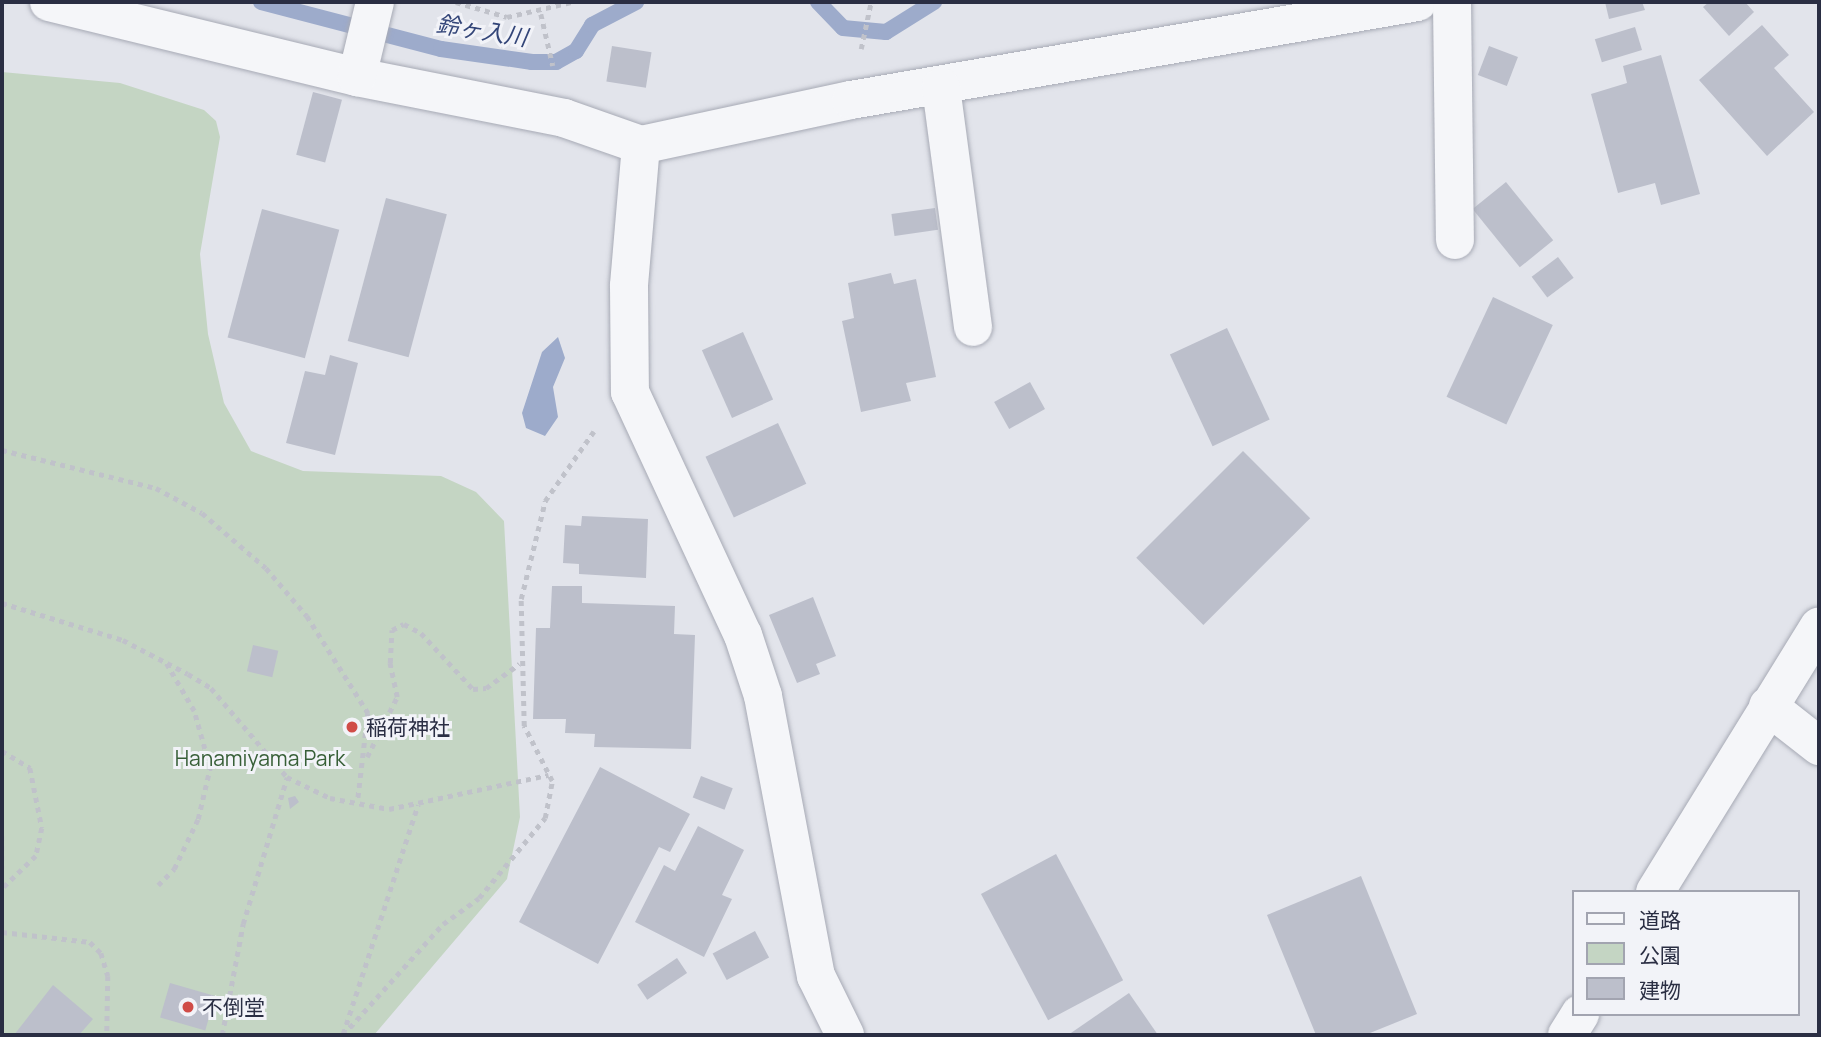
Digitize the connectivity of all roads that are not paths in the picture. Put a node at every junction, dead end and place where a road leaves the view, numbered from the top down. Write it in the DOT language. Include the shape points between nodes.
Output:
graph roads {
  1 [pos="49,2"];
  2 [pos="375,2"];
  3 [pos="1418,2"];
  4 [pos="1452,2"];
  5 [pos="357,77"];
  6 [pos="941,87"];
  7 [pos="641,145"];
  8 [pos="1455,240"];
  9 [pos="973,327"];
  10 [pos="1819,626"];
  11 [pos="1768,706"];
  12 [pos="1819,746"];
  13 [pos="1656,890"];
  14 [pos="1579,1016"];
  15 [pos="845,1035"];
  16 [pos="1567,1035"];
  1 -- 5 [label="street"];
  2 -- 5 [label="street"];
  3 -- 6 [label="street"];
  4 -- 8 [label="street"];
  5 -- 7 [label="street" via="564,118"];
  6 -- 7 [label="street"];
  6 -- 9 [label="street"];
  7 -- 15 [label="street" via="629,286 630,392 743,635 762,696 816,976"];
  10 -- 11 [label="street"];
  11 -- 12 [label="street"];
  11 -- 13 [label="street"];
  14 -- 16 [label="street"];
}
